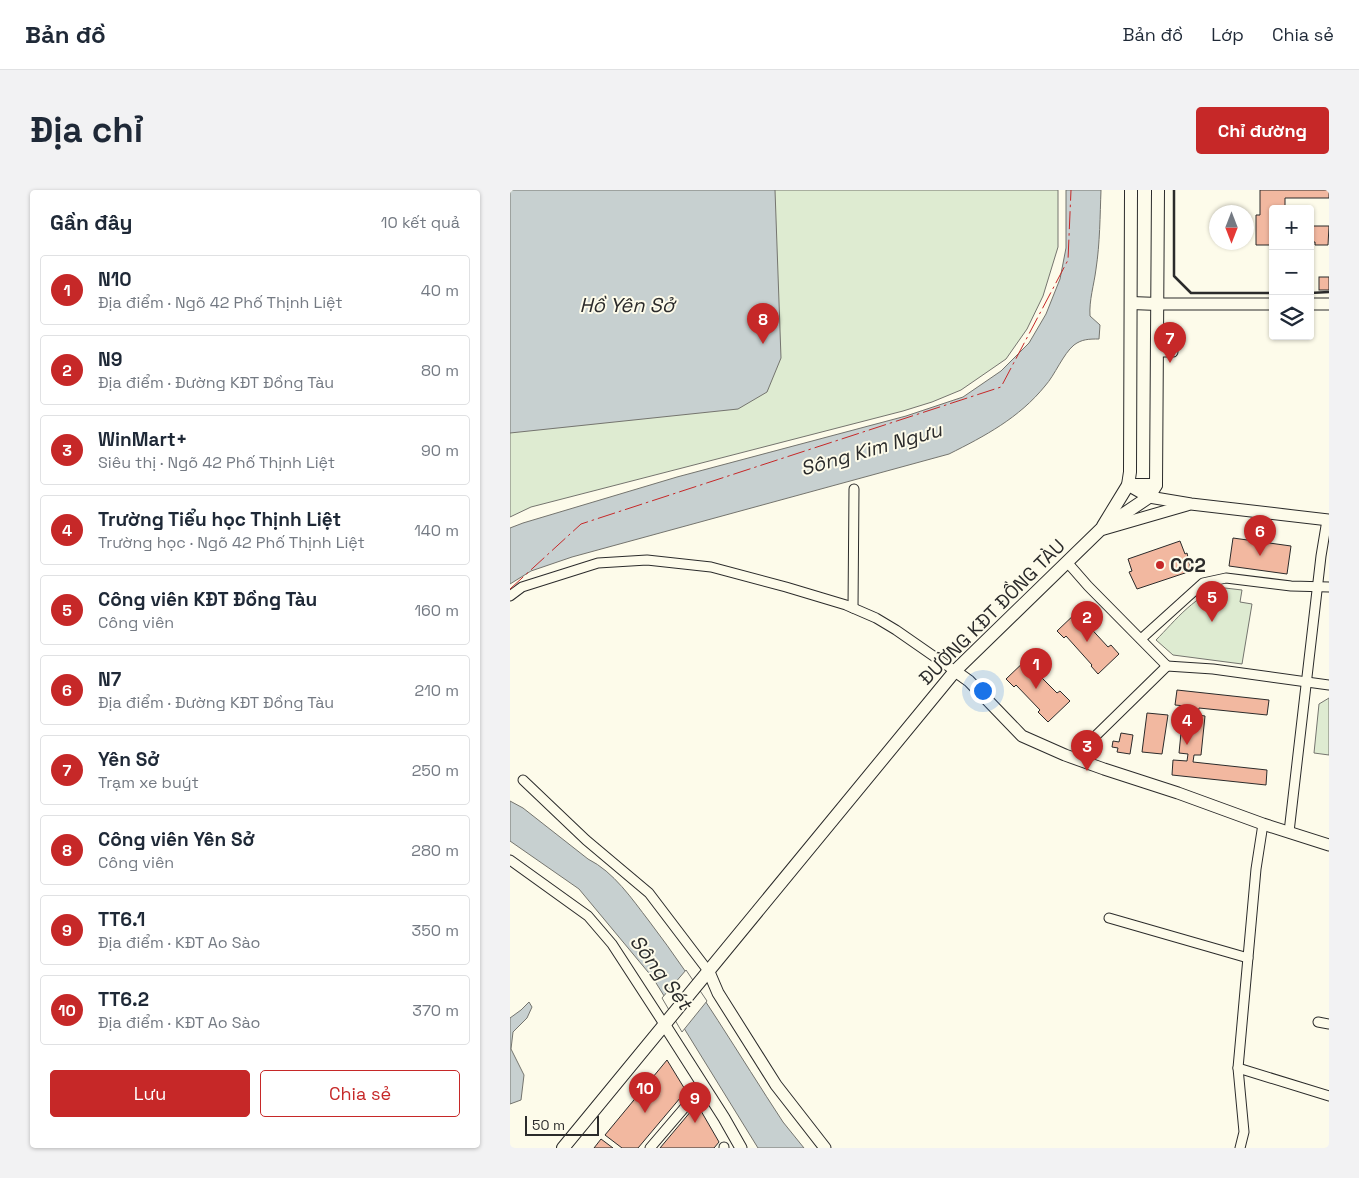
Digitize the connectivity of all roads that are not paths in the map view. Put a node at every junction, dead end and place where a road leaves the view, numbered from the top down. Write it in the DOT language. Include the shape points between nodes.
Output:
graph roads {
  1 [pos="1131,190"];
  2 [pos="1158,190"];
  3 [pos="1131,303"];
  4 [pos="1158,304"];
  5 [pos="1269,304"];
  6 [pos="1314,304"];
  7 [pos="1329,304"];
  8 [pos="1158,352"];
  9 [pos="1173,352"];
  10 [pos="1128,485"];
  11 [pos="1156,485"];
  12 [pos="854,489"];
  13 [pos="1149,497"];
  14 [pos="1191,504"];
  15 [pos="1328,520"];
  16 [pos="1100,530"];
  17 [pos="1067,562"];
  18 [pos="1318,586"];
  19 [pos="1329,586"];
  20 [pos="510,596"];
  21 [pos="853,608"];
  22 [pos="1141,639"];
  23 [pos="1167,666"];
  24 [pos="955,670"];
  25 [pos="1307,683"];
  26 [pos="1329,686"];
  27 [pos="1072,758"];
  28 [pos="523,780"];
  29 [pos="1263,824"];
  30 [pos="1289,832"];
  31 [pos="1329,845"];
  32 [pos="510,860"];
  33 [pos="1109,918"];
  34 [pos="1248,958"];
  35 [pos="709,972"];
  36 [pos="666,1021"];
  37 [pos="1318,1022"];
  38 [pos="1329,1024"];
  39 [pos="1238,1068"];
  40 [pos="703,1086"];
  41 [pos="1329,1096"];
  42 [pos="563,1148"];
  43 [pos="650,1148"];
  44 [pos="741,1148"];
  45 [pos="825,1148"];
  46 [pos="1240,1148"];
  1 -- 3 [label="main road"];
  2 -- 4 [label="main road"];
  3 -- 4 [label="main road"];
  3 -- 10 [label="main road"];
  4 -- 5 [label="street"];
  4 -- 8 [label="main road"];
  6 -- 7 [label="street"];
  8 -- 9 [label="street"];
  8 -- 11 [label="main road"];
  10 -- 11 [label="main road"];
  10 -- 13 [label="street"];
  10 -- 16 [label="main road"];
  11 -- 13 [label="main road"];
  11 -- 14 [label="street" via="1162,493"];
  12 -- 21 [label="street"];
  13 -- 14 [label="street"];
  13 -- 16 [label="main road"];
  14 -- 15 [label="street, ĐƯỜNG KĐT ĐỒNG TÀU"];
  14 -- 16 [label="street, ĐƯỜNG KĐT ĐỒNG TÀU"];
  15 -- 18 [label="street"];
  16 -- 17 [label="main road, ĐƯỜNG KĐT ĐỒNG TÀU"];
  17 -- 22 [label="street"];
  17 -- 24 [label="main road, ĐƯỜNG KĐT ĐỒNG TÀU"];
  18 -- 19 [label="street"];
  18 -- 22 [label="street" via="1226,578 1203,583"];
  18 -- 25 [label="street"];
  20 -- 21 [label="street" via="522,586 598,563 647,560 728,571"];
  21 -- 24 [label="street" via="896,630"];
  22 -- 23 [label="street"];
  23 -- 25 [label="street" via="1213,669"];
  23 -- 27 [label="street"];
  24 -- 27 [label="street" via="1022,736"];
  24 -- 35 [label="main road, ĐƯỜNG KĐT ĐỒNG TÀU"];
  25 -- 26 [label="street"];
  25 -- 30 [label="street"];
  27 -- 29 [label="street"];
  28 -- 35 [label="street" via="586,840 649,893"];
  29 -- 30 [label="street"];
  29 -- 34 [label="street"];
  30 -- 31 [label="street"];
  32 -- 36 [label="street" via="588,916 612,944"];
  33 -- 34 [label="street"];
  34 -- 39 [label="street"];
  35 -- 36 [label="main road, ĐƯỜNG KĐT ĐỒNG TÀU"];
  35 -- 45 [label="street" via="776,1085"];
  36 -- 40 [label="street"];
  36 -- 42 [label="main road"];
  37 -- 38 [label="street"];
  39 -- 41 [label="street"];
  39 -- 46 [label="street" via="1244,1132"];
  40 -- 43 [label="street"];
  40 -- 44 [label="street"];
}
